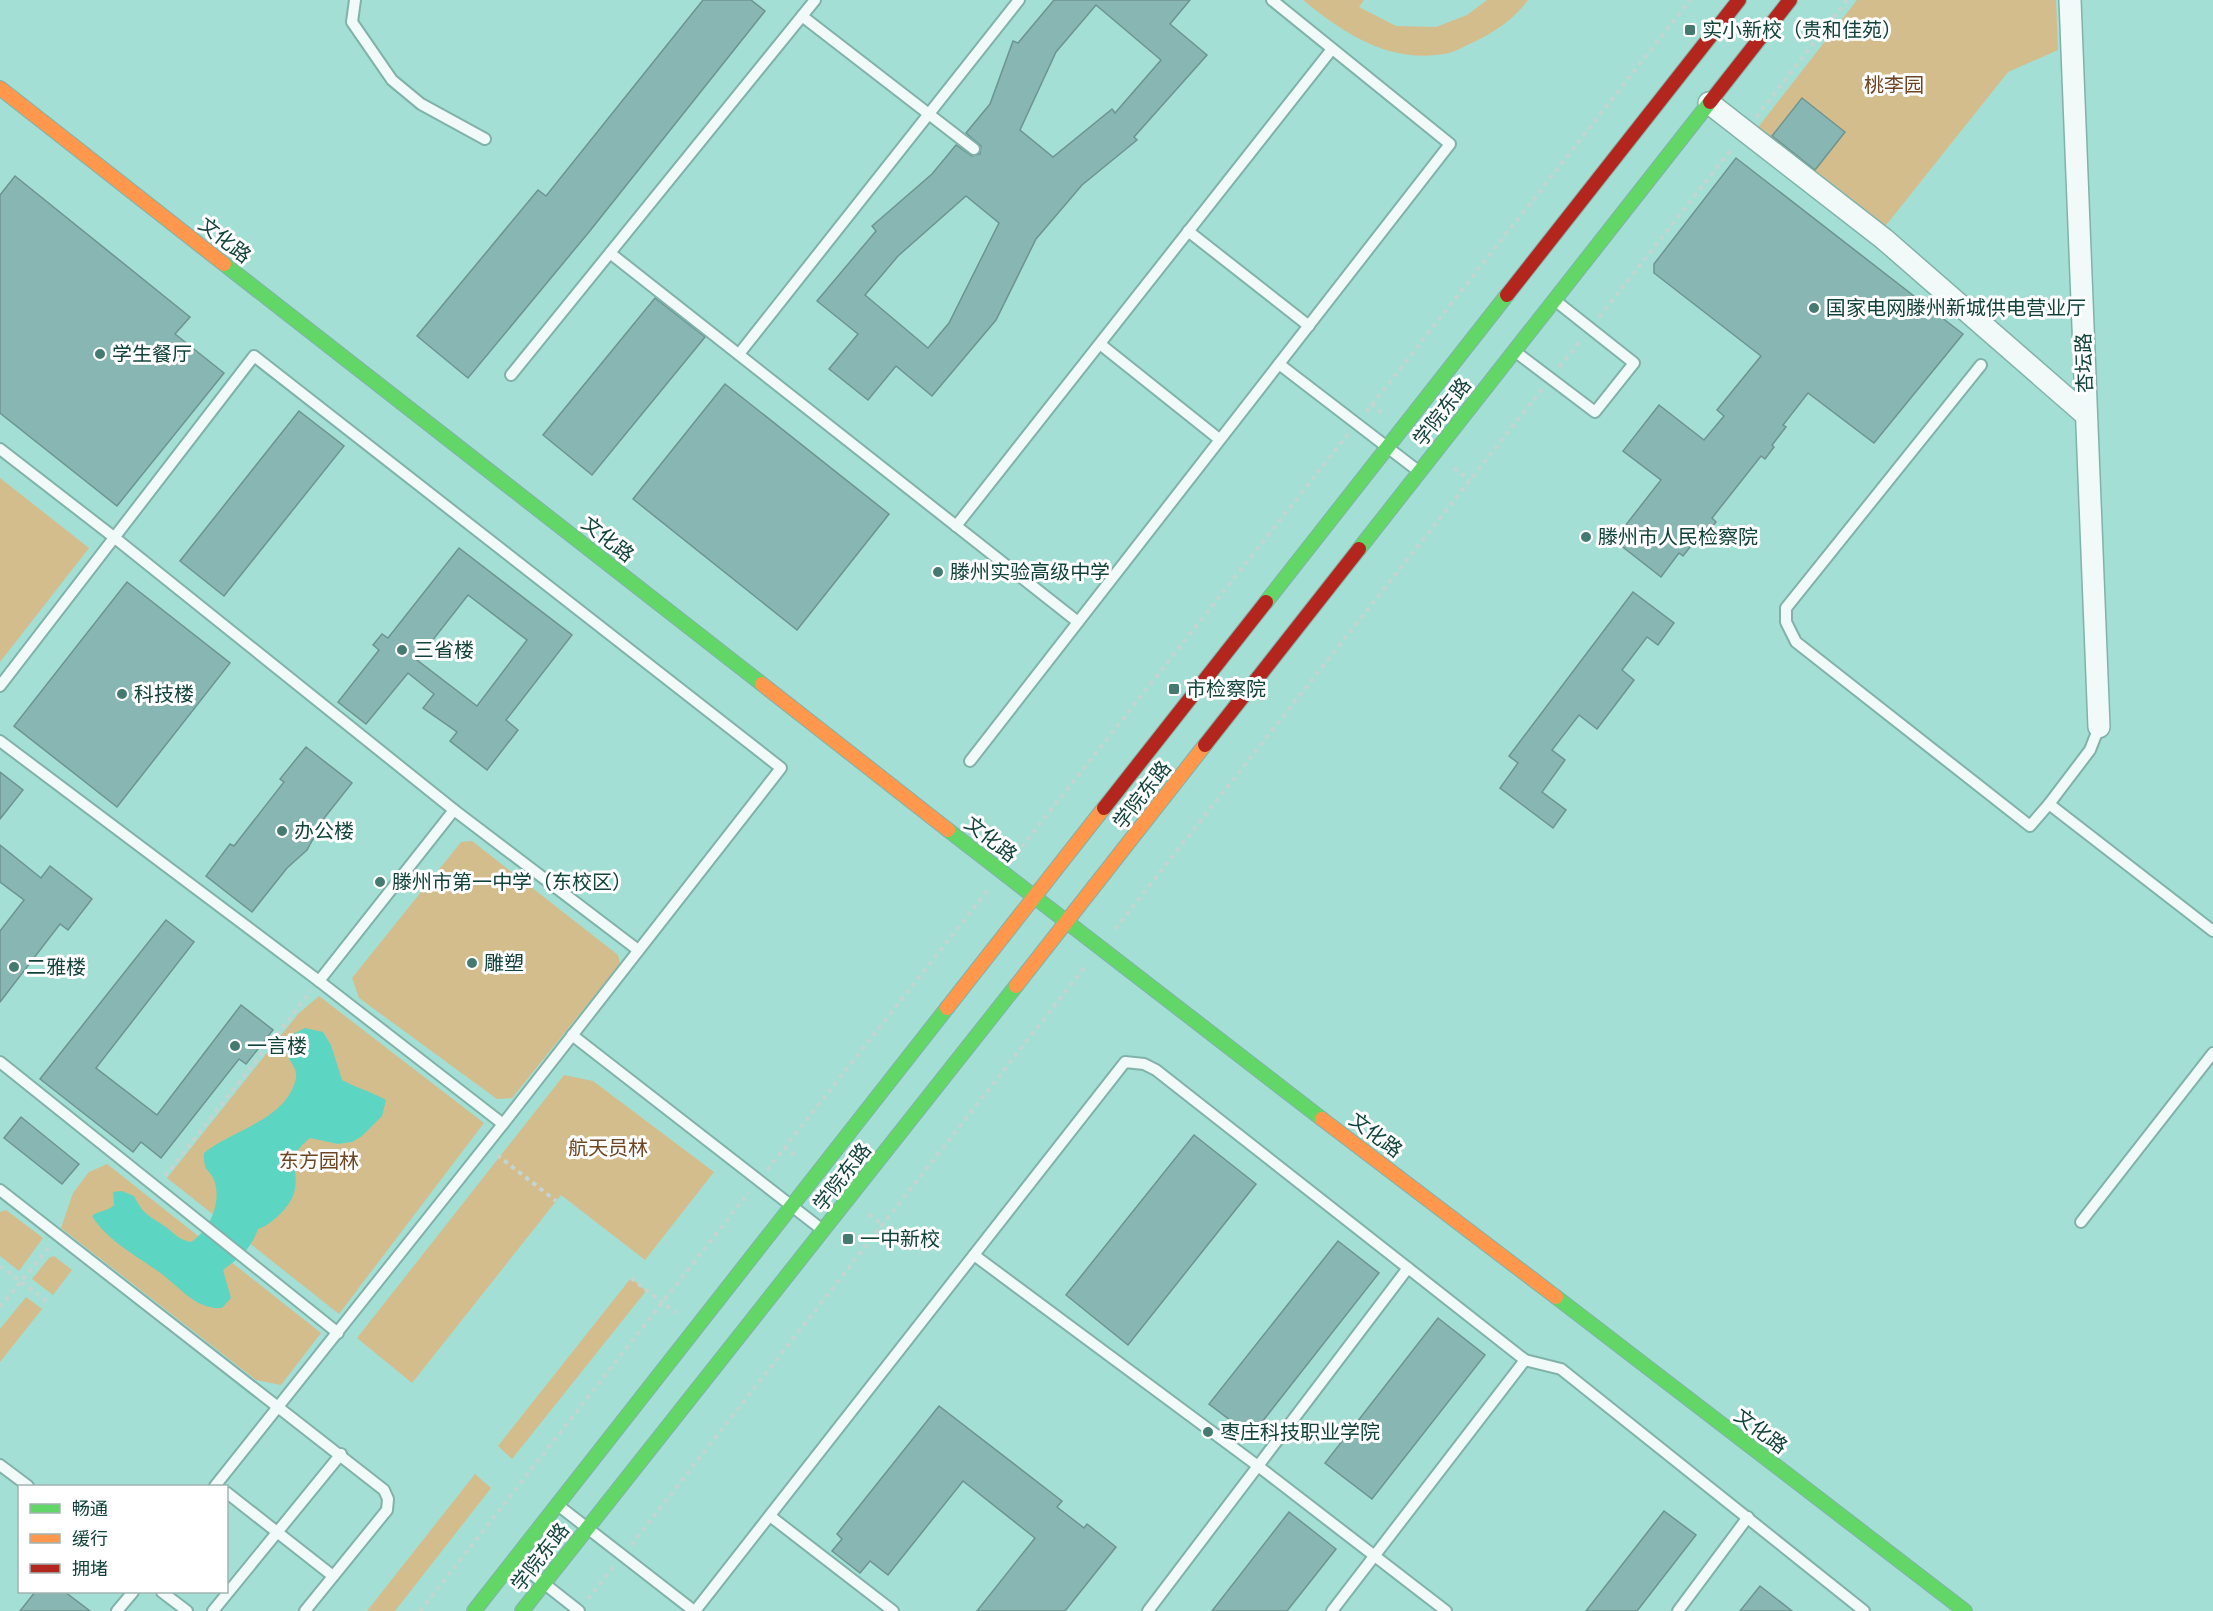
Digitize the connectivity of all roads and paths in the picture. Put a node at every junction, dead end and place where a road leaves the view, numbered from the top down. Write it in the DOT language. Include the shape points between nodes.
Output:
graph roads {
  1 [pos="355,0"];
  2 [pos="815,0"];
  3 [pos="1019,0"];
  4 [pos="1272,0"];
  5 [pos="1690,0"];
  6 [pos="1739,0"];
  7 [pos="1790,0"];
  8 [pos="1847,0"];
  9 [pos="2070,0"];
  10 [pos="802,16"];
  11 [pos="1332,49"];
  12 [pos="0,88"];
  13 [pos="1709,103"];
  14 [pos="930,115"];
  15 [pos="1745,131"];
  16 [pos="485,139"];
  17 [pos="974,149"];
  18 [pos="1188,231"];
  19 [pos="610,253"];
  20 [pos="1554,300"];
  21 [pos="1309,326"];
  22 [pos="1590,328"];
  23 [pos="1100,344"];
  24 [pos="1514,351"];
  25 [pos="739,354"];
  26 [pos="1279,364"];
  27 [pos="1981,365"];
  28 [pos="511,375"];
  29 [pos="1550,378"];
  30 [pos="2086,415"];
  31 [pos="1356,424"];
  32 [pos="1219,439"];
  33 [pos="1388,448"];
  34 [pos="0,449"];
  35 [pos="1419,472"];
  36 [pos="956,526"];
  37 [pos="115,538"];
  38 [pos="1078,622"];
  39 [pos="0,686"];
  40 [pos="2099,727"];
  41 [pos="0,741"];
  42 [pos="970,761"];
  43 [pos="2049,804"];
  44 [pos="454,810"];
  45 [pos="1002,872"];
  46 [pos="1035,898"];
  47 [pos="1067,923"];
  48 [pos="2213,931"];
  49 [pos="1100,948"];
  50 [pos="638,950"];
  51 [pos="319,981"];
  52 [pos="572,1035"];
  53 [pos="2213,1053"];
  54 [pos="0,1062"];
  55 [pos="503,1124"];
  56 [pos="485,1145"];
  57 [pos="758,1180"];
  58 [pos="156,1188"];
  59 [pos="0,1190"];
  60 [pos="556,1201"];
  61 [pos="792,1207"];
  62 [pos="2081,1222"];
  63 [pos="824,1231"];
  64 [pos="58,1236"];
  65 [pos="974,1255"];
  66 [pos="0,1266"];
  67 [pos="1408,1268"];
  68 [pos="631,1278"];
  69 [pos="21,1281"];
  70 [pos="48,1302"];
  71 [pos="662,1302"];
  72 [pos="0,1307"];
  73 [pos="696,1328"];
  74 [pos="338,1333"];
  75 [pos="1525,1360"];
  76 [pos="279,1407"];
  77 [pos="341,1454"];
  78 [pos="0,1465"];
  79 [pos="1258,1466"];
  80 [pos="27,1485"];
  81 [pos="218,1485"];
  82 [pos="228,1494"];
  83 [pos="557,1504"];
  84 [pos="770,1516"];
  85 [pos="1748,1517"];
  86 [pos="588,1528"];
  87 [pos="276,1531"];
  88 [pos="622,1555"];
  89 [pos="1374,1556"];
  90 [pos="514,1560"];
  91 [pos="333,1576"];
  92 [pos="544,1584"];
  93 [pos="228,1592"];
  94 [pos="132,1593"];
  95 [pos="163,1593"];
  96 [pos="227,1593"];
  97 [pos="117,1611"];
  98 [pos="187,1611"];
  99 [pos="213,1611"];
  100 [pos="305,1611"];
  101 [pos="420,1611"];
  102 [pos="474,1611"];
  103 [pos="522,1611"];
  104 [pos="579,1611"];
  105 [pos="694,1611"];
  106 [pos="893,1611"];
  107 [pos="1148,1611"];
  108 [pos="1332,1611"];
  109 [pos="1446,1611"];
  110 [pos="1678,1611"];
  111 [pos="1864,1611"];
  112 [pos="1965,1611"];
  1 -- 16 [label="lane" via="352,22 392,80 421,104"];
  2 -- 10 [label="lane"];
  3 -- 14 [label="lane"];
  4 -- 11 [label="lane"];
  5 -- 31 [label="path"];
  6 -- 33 [label="main road, 学院东路"];
  7 -- 13 [label="main road, 学院东路"];
  8 -- 15 [label="path"];
  9 -- 30 [label="street, 杏坛路"];
  10 -- 14 [label="lane"];
  10 -- 19 [label="lane"];
  11 -- 18 [label="lane"];
  11 -- 21 [label="lane" via="1450,144"];
  12 -- 45 [label="main road, 文化路"];
  13 -- 15 [label="street"];
  13 -- 20 [label="main road, 学院东路"];
  14 -- 17 [label="lane"];
  14 -- 25 [label="lane"];
  15 -- 22 [label="path"];
  15 -- 30 [label="street" via="1884,239"];
  18 -- 21 [label="lane"];
  18 -- 23 [label="lane"];
  19 -- 25 [label="lane"];
  19 -- 28 [label="lane"];
  20 -- 22 [label="lane"];
  20 -- 24 [label="main road, 学院东路"];
  21 -- 26 [label="lane"];
  22 -- 29 [label="path"];
  22 -- 29 [label="lane" via="1634,363 1595,412"];
  23 -- 32 [label="lane"];
  23 -- 36 [label="lane"];
  24 -- 29 [label="lane"];
  24 -- 35 [label="main road, 学院东路"];
  25 -- 36 [label="lane"];
  26 -- 31 [label="lane"];
  26 -- 32 [label="lane"];
  27 -- 43 [label="lane" via="1786,608 1786,622 1796,642 2030,826"];
  29 -- 49 [label="path"];
  30 -- 40 [label="street, 杏坛路"];
  31 -- 33 [label="lane"];
  31 -- 45 [label="path"];
  32 -- 38 [label="lane"];
  33 -- 35 [label="lane"];
  33 -- 46 [label="main road, 学院东路"];
  34 -- 37 [label="lane"];
  35 -- 47 [label="main road, 学院东路"];
  36 -- 38 [label="lane"];
  37 -- 39 [label="lane"];
  37 -- 44 [label="lane"];
  37 -- 50 [label="lane" via="254,356 781,768"];
  38 -- 42 [label="lane"];
  40 -- 43 [label="lane" via="2091,750"];
  41 -- 51 [label="lane"];
  43 -- 48 [label="lane"];
  44 -- 50 [label="lane"];
  44 -- 51 [label="lane"];
  45 -- 46 [label="main road, 文化路"];
  45 -- 57 [label="path"];
  46 -- 47 [label="main road, 文化路"];
  46 -- 61 [label="main road, 学院东路"];
  47 -- 49 [label="main road, 文化路"];
  47 -- 63 [label="main road, 学院东路"];
  49 -- 88 [label="path"];
  49 -- 112 [label="main road, 文化路"];
  50 -- 52 [label="lane"];
  51 -- 55 [label="lane"];
  51 -- 58 [label="path"];
  52 -- 55 [label="lane"];
  52 -- 57 [label="lane"];
  53 -- 62 [label="lane"];
  54 -- 58 [label="lane"];
  55 -- 56 [label="lane"];
  56 -- 60 [label="path"];
  56 -- 74 [label="lane"];
  57 -- 61 [label="lane"];
  57 -- 71 [label="path"];
  58 -- 74 [label="lane"];
  59 -- 64 [label="lane"];
  61 -- 63 [label="lane"];
  61 -- 73 [label="main road, 学院东路"];
  63 -- 86 [label="main road, 学院东路"];
  64 -- 69 [label="path"];
  64 -- 76 [label="lane"];
  65 -- 67 [label="lane" via="1125,1062 1156,1070"];
  65 -- 79 [label="lane"];
  65 -- 84 [label="lane"];
  66 -- 69 [label="path"];
  67 -- 75 [label="lane"];
  67 -- 79 [label="lane"];
  68 -- 71 [label="path"];
  69 -- 70 [label="path"];
  69 -- 72 [label="path"];
  71 -- 73 [label="path"];
  71 -- 101 [label="path"];
  73 -- 83 [label="main road, 学院东路"];
  74 -- 76 [label="lane"];
  75 -- 85 [label="lane" via="1561,1369"];
  75 -- 89 [label="lane"];
  76 -- 77 [label="lane"];
  76 -- 81 [label="lane"];
  77 -- 87 [label="lane"];
  77 -- 91 [label="lane" via="377,1483 388,1499 387,1510"];
  78 -- 80 [label="lane"];
  79 -- 89 [label="lane"];
  79 -- 107 [label="lane"];
  82 -- 87 [label="lane"];
  83 -- 86 [label="lane"];
  83 -- 90 [label="main road, 学院东路"];
  84 -- 105 [label="lane"];
  84 -- 106 [label="lane"];
  85 -- 110 [label="lane"];
  85 -- 111 [label="lane"];
  86 -- 88 [label="lane"];
  86 -- 92 [label="main road, 学院东路"];
  87 -- 91 [label="lane"];
  87 -- 93 [label="lane"];
  88 -- 104 [label="path"];
  88 -- 105 [label="lane"];
  89 -- 108 [label="lane"];
  89 -- 109 [label="lane"];
  90 -- 92 [label="lane"];
  90 -- 102 [label="main road, 学院东路"];
  91 -- 100 [label="lane"];
  92 -- 103 [label="main road, 学院东路"];
  92 -- 104 [label="lane"];
  94 -- 97 [label="lane"];
  95 -- 98 [label="lane"];
  96 -- 99 [label="lane"];
}
